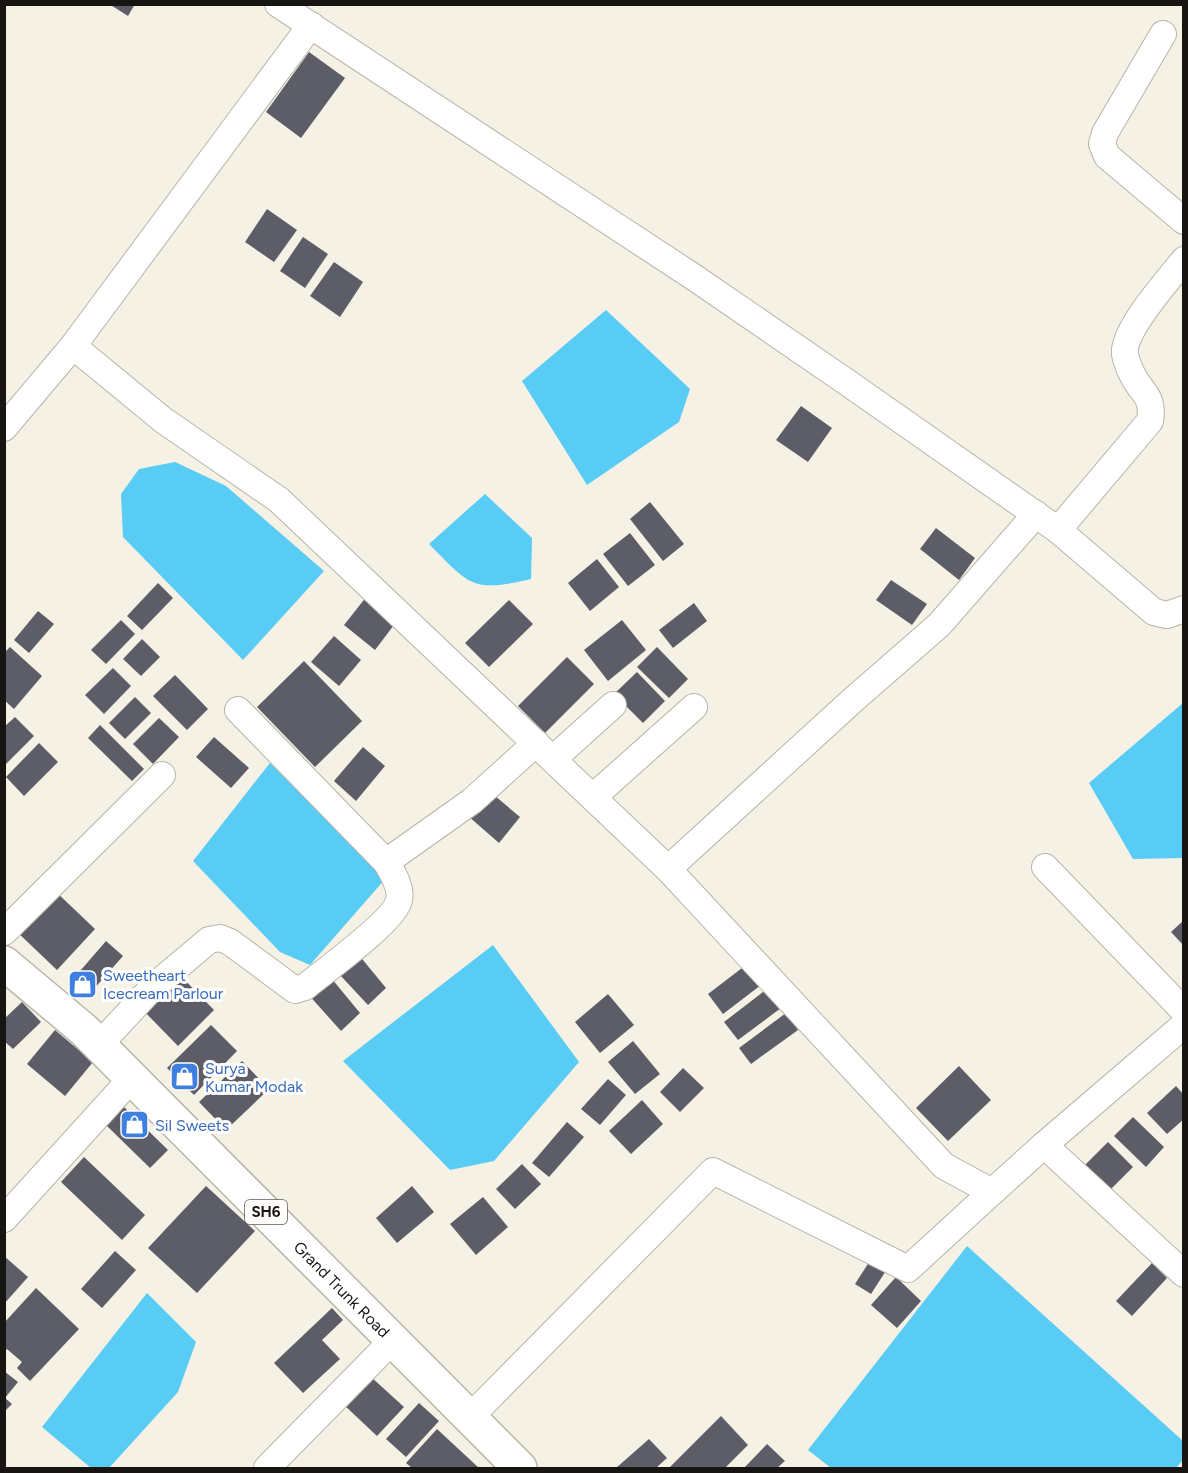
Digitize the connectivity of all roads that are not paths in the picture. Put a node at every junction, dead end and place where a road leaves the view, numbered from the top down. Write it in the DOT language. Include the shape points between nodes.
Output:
graph roads {
  1 [pos="278,4"];
  2 [pos="311,25"];
  3 [pos="1163,34"];
  4 [pos="1184,221"];
  5 [pos="1184,261"];
  6 [pos="73,346"];
  7 [pos="4,428"];
  8 [pos="1036,514"];
  9 [pos="1058,530"];
  10 [pos="1184,609"];
  11 [pos="613,705"];
  12 [pos="694,706"];
  13 [pos="238,710"];
  14 [pos="544,751"];
  15 [pos="162,775"];
  16 [pos="593,797"];
  17 [pos="386,862"];
  18 [pos="1045,867"];
  19 [pos="668,869"];
  20 [pos="4,932"];
  21 [pos="4,963"];
  22 [pos="1184,1011"];
  23 [pos="1184,1025"];
  24 [pos="99,1045"];
  25 [pos="132,1078"];
  26 [pos="1044,1145"];
  27 [pos="992,1192"];
  28 [pos="4,1218"];
  29 [pos="1184,1274"];
  30 [pos="393,1340"];
  31 [pos="470,1417"];
  32 [pos="267,1468"];
  33 [pos="520,1468"];
  1 -- 2 [label="street"];
  2 -- 6 [label="street"];
  2 -- 8 [label="street" via="695,278"];
  3 -- 4 [label="street" via="1102,144 1107,156"];
  5 -- 9 [label="street" via="1130,332 1124,352 1132,376 1152,408 1150,421"];
  6 -- 7 [label="street"];
  6 -- 14 [label="street" via="163,420 279,500"];
  8 -- 9 [label="street"];
  8 -- 19 [label="street" via="939,625"];
  9 -- 10 [label="street" via="1154,612 1167,615"];
  11 -- 14 [label="street"];
  12 -- 16 [label="street"];
  13 -- 17 [label="street"];
  14 -- 16 [label="street"];
  14 -- 17 [label="street"];
  15 -- 20 [label="street"];
  16 -- 19 [label="street"];
  17 -- 24 [label="street" via="400,898 396,909 304,987 296,990 285,985 230,942 208,940 152,988"];
  18 -- 22 [label="street"];
  19 -- 27 [label="street" via="944,1166"];
  21 -- 24 [label="main road, Grand Trunk Road / SH6"];
  23 -- 26 [label="street"];
  24 -- 25 [label="main road, Grand Trunk Road / SH6"];
  25 -- 28 [label="street"];
  25 -- 30 [label="main road, Grand Trunk Road / SH6"];
  26 -- 27 [label="street"];
  26 -- 29 [label="street"];
  27 -- 31 [label="street" via="908,1269 713,1171"];
  30 -- 31 [label="main road, Grand Trunk Road / SH6"];
  30 -- 32 [label="street"];
  31 -- 33 [label="main road, Grand Trunk Road / SH6"];
}
